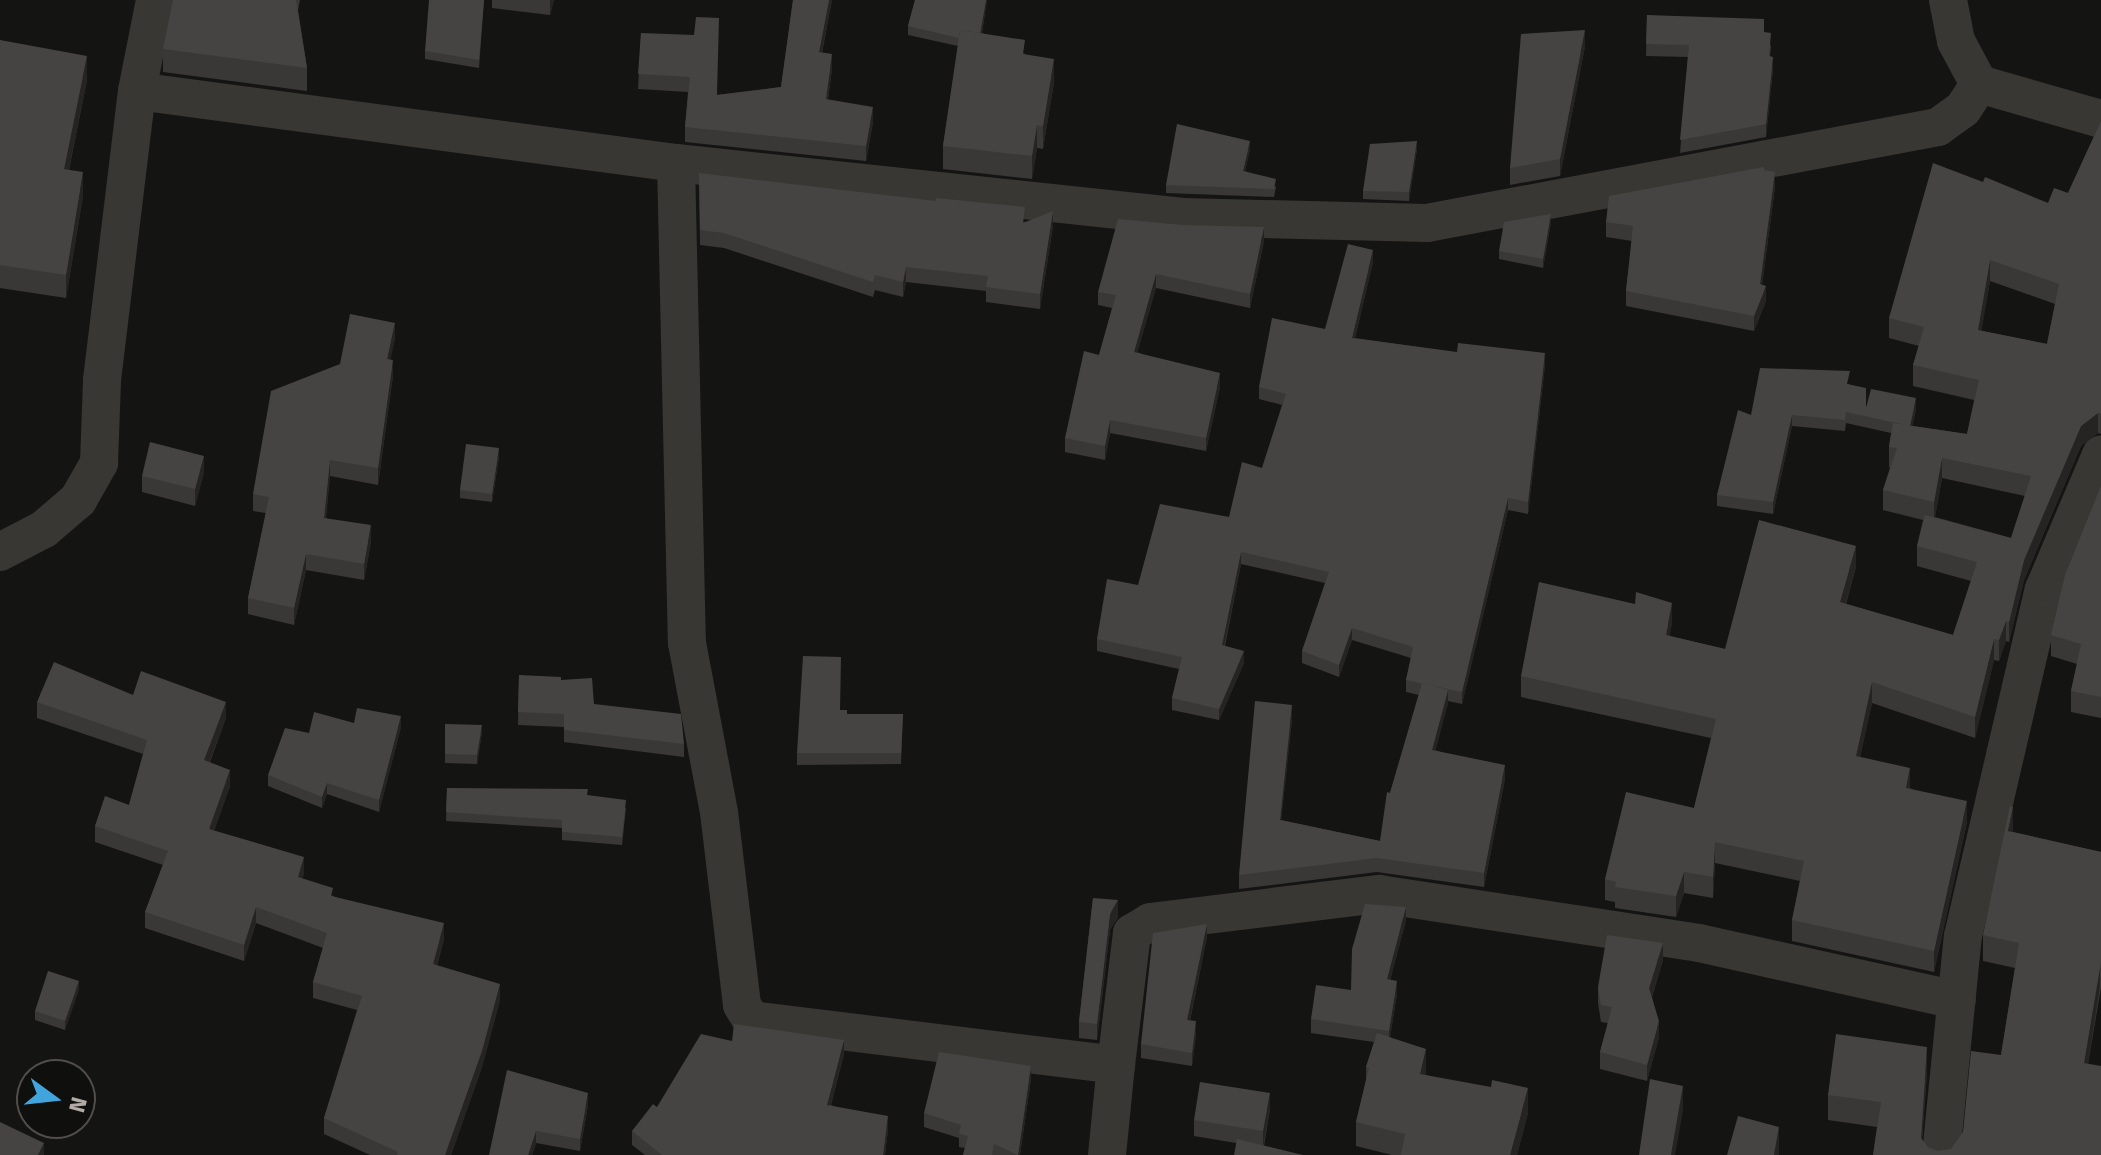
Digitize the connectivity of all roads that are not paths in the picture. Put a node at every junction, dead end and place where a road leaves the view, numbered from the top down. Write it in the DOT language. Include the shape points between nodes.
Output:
graph roads {
  1 [pos="155,0"];
  2 [pos="1948,0"];
  3 [pos="1979,84"];
  4 [pos="137,91"];
  5 [pos="2101,119"];
  6 [pos="676,163"];
  7 [pos="2101,455"];
  8 [pos="0,552"];
  9 [pos="1957,1000"];
  10 [pos="1116,1065"];
  11 [pos="1107,1155"];
  12 [pos="1941,1155"];
  1 -- 4 [label="street"];
  2 -- 3 [label="street" via="1956,41"];
  3 -- 5 [label="street"];
  3 -- 6 [label="street" via="1963,109 1938,127 1427,223 1183,217"];
  4 -- 6 [label="street"];
  4 -- 8 [label="street" via="102,380 99,463 78,500 44,529"];
  6 -- 10 [label="street" via="687,643 719,812 742,1005 751,1020 766,1023"];
  7 -- 9 [label="street" via="2044,589 1963,936"];
  9 -- 10 [label="street" via="1699,943 1379,894 1150,922 1132,933"];
  9 -- 12 [label="street"];
  10 -- 11 [label="street"];
}
